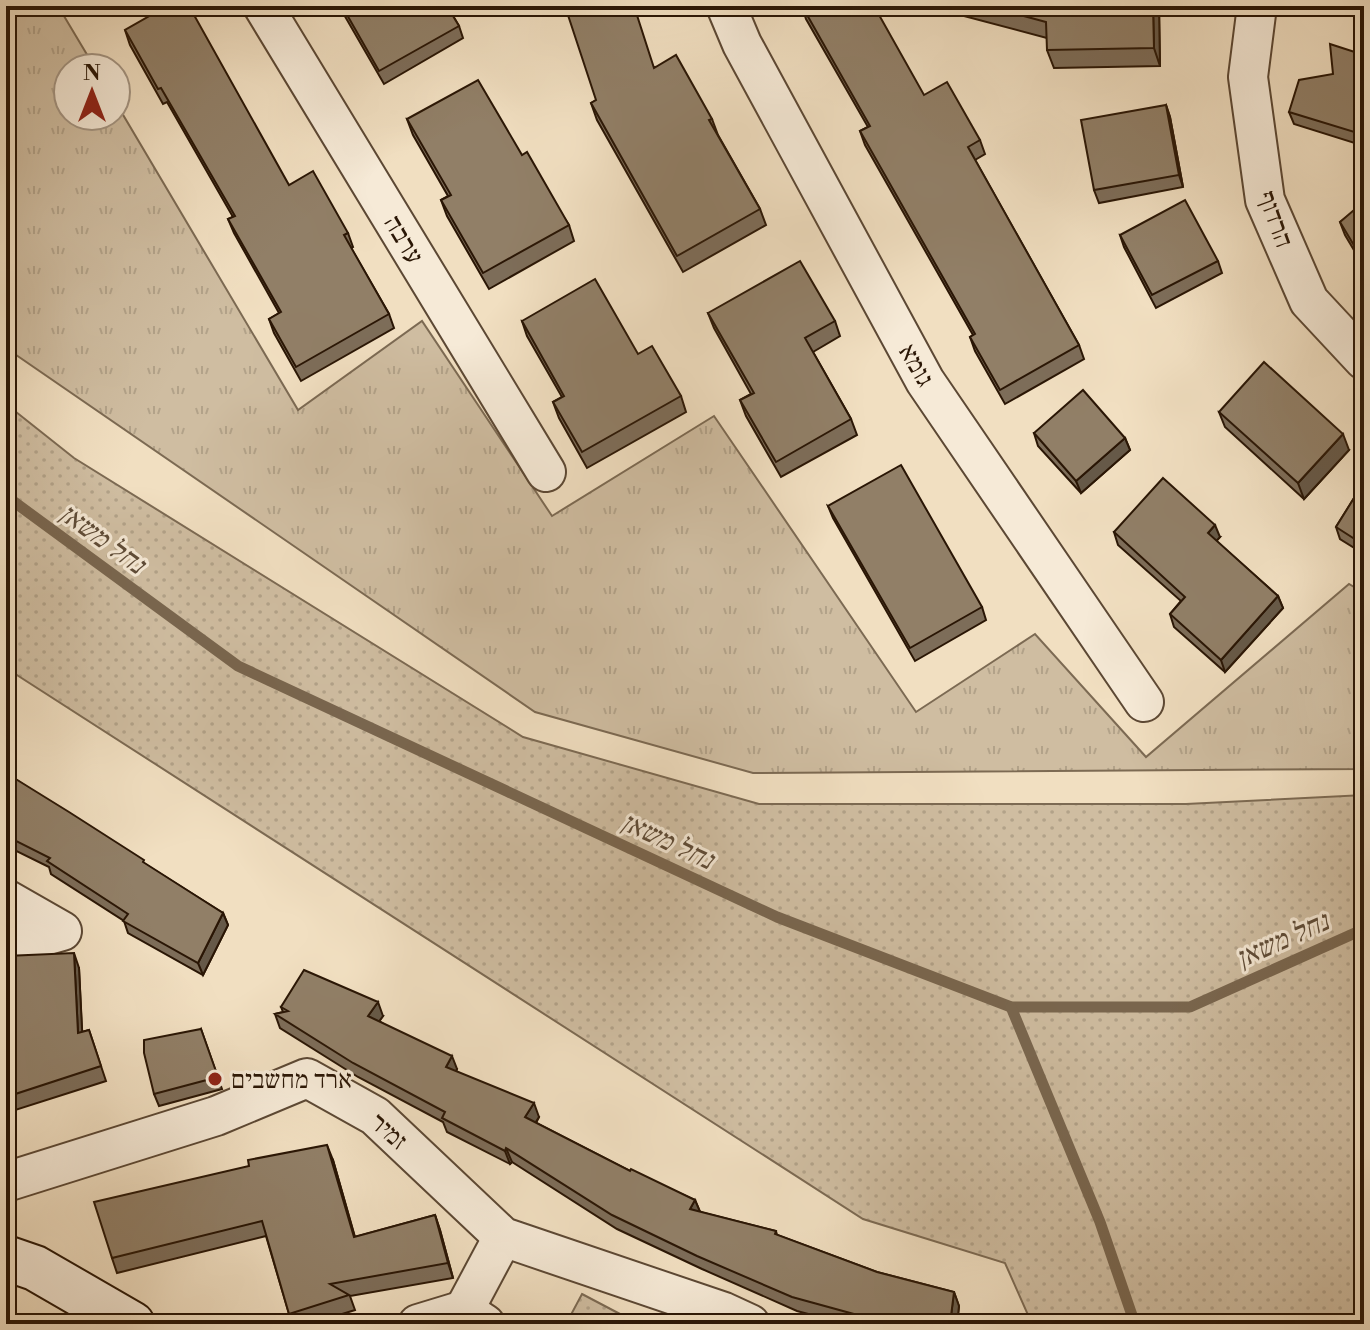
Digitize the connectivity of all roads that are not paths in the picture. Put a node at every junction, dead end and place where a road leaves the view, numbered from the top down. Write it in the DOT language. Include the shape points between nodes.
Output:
graph roads {
  1 [pos="263,6"];
  2 [pos="726,6"];
  3 [pos="1257,6"];
  4 [pos="1364,360"];
  5 [pos="546,472"];
  6 [pos="1144,702"];
  7 [pos="6,899"];
  8 [pos="6,947"];
  9 [pos="6,1182"];
  10 [pos="503,1237"];
  11 [pos="6,1258"];
  12 [pos="475,1317"];
  13 [pos="132,1324"];
  14 [pos="418,1324"];
  15 [pos="750,1324"];
  1 -- 5 [label="street, ערבה"];
  2 -- 6 [label="street, גומא" via="925,381"];
  3 -- 4 [label="street, הרדוף" via="1248,77 1265,200 1309,301"];
  7 -- 8 [label="street" via="62,931"];
  9 -- 10 [label="street, זמיר" via="216,1116 307,1078 375,1116"];
  10 -- 12 [label="street"];
  10 -- 15 [label="street, זמיר"];
  11 -- 13 [label="street" via="35,1268"];
  12 -- 14 [label="street"];
}
